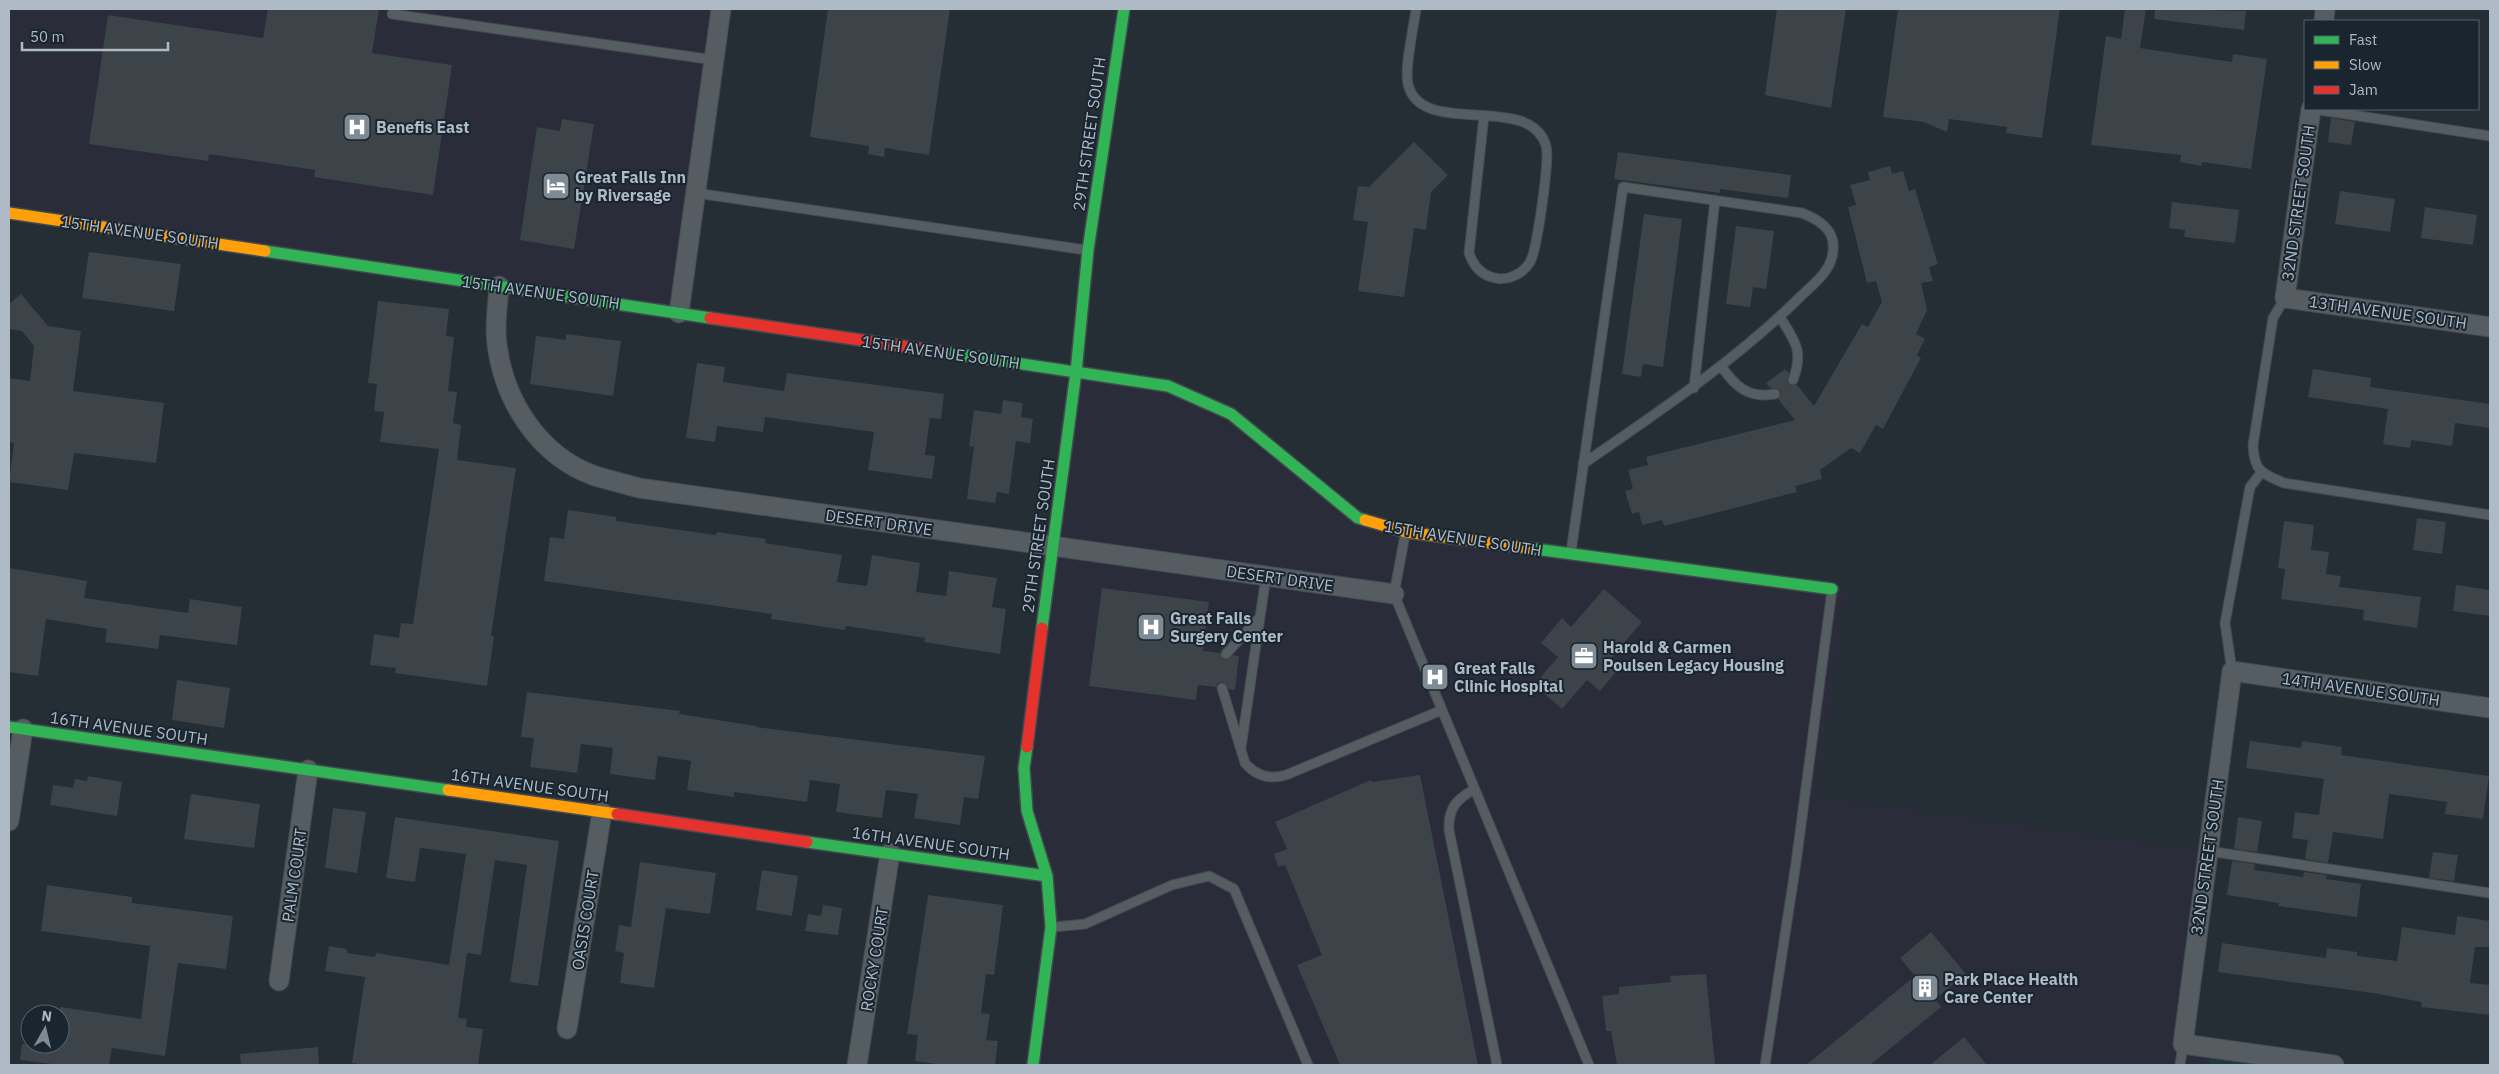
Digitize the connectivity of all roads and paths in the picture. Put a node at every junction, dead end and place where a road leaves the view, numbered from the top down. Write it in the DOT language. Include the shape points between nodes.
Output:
graph roads {
  1 [pos="721,9"];
  2 [pos="1124,9"];
  3 [pos="1416,9"];
  4 [pos="392,14"];
  5 [pos="714,60"];
  6 [pos="2312,110"];
  7 [pos="2319,110"];
  8 [pos="1484,116"];
  9 [pos="2490,136"];
  10 [pos="696,193"];
  11 [pos="1714,200"];
  12 [pos="9,213"];
  13 [pos="1088,250"];
  14 [pos="499,286"];
  15 [pos="2285,298"];
  16 [pos="679,313"];
  17 [pos="1780,317"];
  18 [pos="2490,327"];
  19 [pos="1721,366"];
  20 [pos="1076,372"];
  21 [pos="1793,380"];
  22 [pos="1694,388"];
  23 [pos="1775,394"];
  24 [pos="1583,464"];
  25 [pos="2261,473"];
  26 [pos="2490,515"];
  27 [pos="1406,532"];
  28 [pos="1053,547"];
  29 [pos="1571,555"];
  30 [pos="1266,576"];
  31 [pos="1832,588"];
  32 [pos="1394,594"];
  33 [pos="1260,617"];
  34 [pos="1226,654"];
  35 [pos="2232,671"];
  36 [pos="1222,688"];
  37 [pos="2490,708"];
  38 [pos="1442,710"];
  39 [pos="16,728"];
  40 [pos="1241,752"];
  41 [pos="308,770"];
  42 [pos="1475,789"];
  43 [pos="602,812"];
  44 [pos="9,821"];
  45 [pos="2208,851"];
  46 [pos="890,853"];
  47 [pos="1046,876"];
  48 [pos="2490,893"];
  49 [pos="1051,927"];
  50 [pos="279,981"];
  51 [pos="567,1029"];
  52 [pos="2183,1044"];
  53 [pos="857,1065"];
  54 [pos="1033,1065"];
  55 [pos="1308,1065"];
  56 [pos="1497,1065"];
  57 [pos="1589,1065"];
  58 [pos="1765,1065"];
  59 [pos="2180,1065"];
  60 [pos="2334,1065"];
  1 -- 5 [label="street"];
  2 -- 13 [label="street, 29TH STREET SOUTH"];
  3 -- 8 [label="lane" via="1407,73 1413,96 1431,109"];
  4 -- 5 [label="lane"];
  5 -- 10 [label="street"];
  6 -- 15 [label="street, 32ND STREET SOUTH"];
  7 -- 9 [label="lane"];
  8 -- 8 [label="lane" via="1528,123 1539,132 1547,148 1533,255 1523,270 1507,278 1482,273 1469,253"];
  10 -- 13 [label="lane"];
  10 -- 16 [label="street"];
  11 -- 17 [label="lane" via="1802,213 1828,228 1834,242 1826,272"];
  11 -- 22 [label="lane"];
  11 -- 24 [label="lane" via="1623,187"];
  12 -- 14 [label="street, 15TH AVENUE SOUTH"];
  13 -- 20 [label="street, 29TH STREET SOUTH"];
  14 -- 16 [label="street, 15TH AVENUE SOUTH"];
  14 -- 28 [label="street, DESERT DRIVE" via="496,343 506,383 521,417 552,452 593,475 639,488"];
  15 -- 18 [label="street, 13TH AVENUE SOUTH"];
  15 -- 25 [label="lane" via="2273,318 2253,445 2254,460"];
  16 -- 20 [label="street, 15TH AVENUE SOUTH"];
  17 -- 19 [label="lane"];
  17 -- 21 [label="lane" via="1798,351 1799,364"];
  19 -- 22 [label="lane"];
  19 -- 23 [label="lane" via="1740,390 1752,395"];
  20 -- 27 [label="street, 15TH AVENUE SOUTH" via="1168,386 1231,414 1358,518"];
  20 -- 28 [label="street, 29TH STREET SOUTH"];
  22 -- 24 [label="lane"];
  24 -- 29 [label="lane"];
  25 -- 26 [label="lane" via="2284,484"];
  25 -- 35 [label="lane" via="2250,487 2225,623"];
  27 -- 29 [label="street, 15TH AVENUE SOUTH"];
  27 -- 32 [label="lane"];
  28 -- 30 [label="street, DESERT DRIVE"];
  28 -- 47 [label="street, 29TH STREET SOUTH" via="1024,768 1027,811"];
  29 -- 31 [label="street, 15TH AVENUE SOUTH"];
  30 -- 32 [label="street, DESERT DRIVE"];
  30 -- 33 [label="lane"];
  31 -- 58 [label="lane" via="1796,863"];
  32 -- 38 [label="lane"];
  33 -- 34 [label="lane"];
  33 -- 40 [label="lane"];
  35 -- 37 [label="street, 14TH AVENUE SOUTH"];
  35 -- 45 [label="street, 32ND STREET SOUTH"];
  36 -- 40 [label="lane"];
  38 -- 40 [label="lane" via="1277,778 1268,778 1251,770"];
  38 -- 42 [label="lane"];
  39 -- 41 [label="street, 16TH AVENUE SOUTH"];
  39 -- 44 [label="street"];
  41 -- 43 [label="street, 16TH AVENUE SOUTH"];
  41 -- 50 [label="street, PALM COURT"];
  42 -- 56 [label="lane" via="1458,800 1448,819"];
  42 -- 57 [label="lane"];
  43 -- 46 [label="street, 16TH AVENUE SOUTH"];
  43 -- 51 [label="street, OASIS COURT"];
  45 -- 48 [label="lane"];
  45 -- 52 [label="street, 32ND STREET SOUTH"];
  46 -- 47 [label="street, 16TH AVENUE SOUTH"];
  46 -- 53 [label="street, ROCKY COURT"];
  47 -- 49 [label="street, 29TH STREET SOUTH"];
  49 -- 54 [label="street, 29TH STREET SOUTH"];
  49 -- 55 [label="lane" via="1085,924 1172,885 1209,876 1234,889"];
  52 -- 59 [label="lane"];
  52 -- 60 [label="street"];
}
